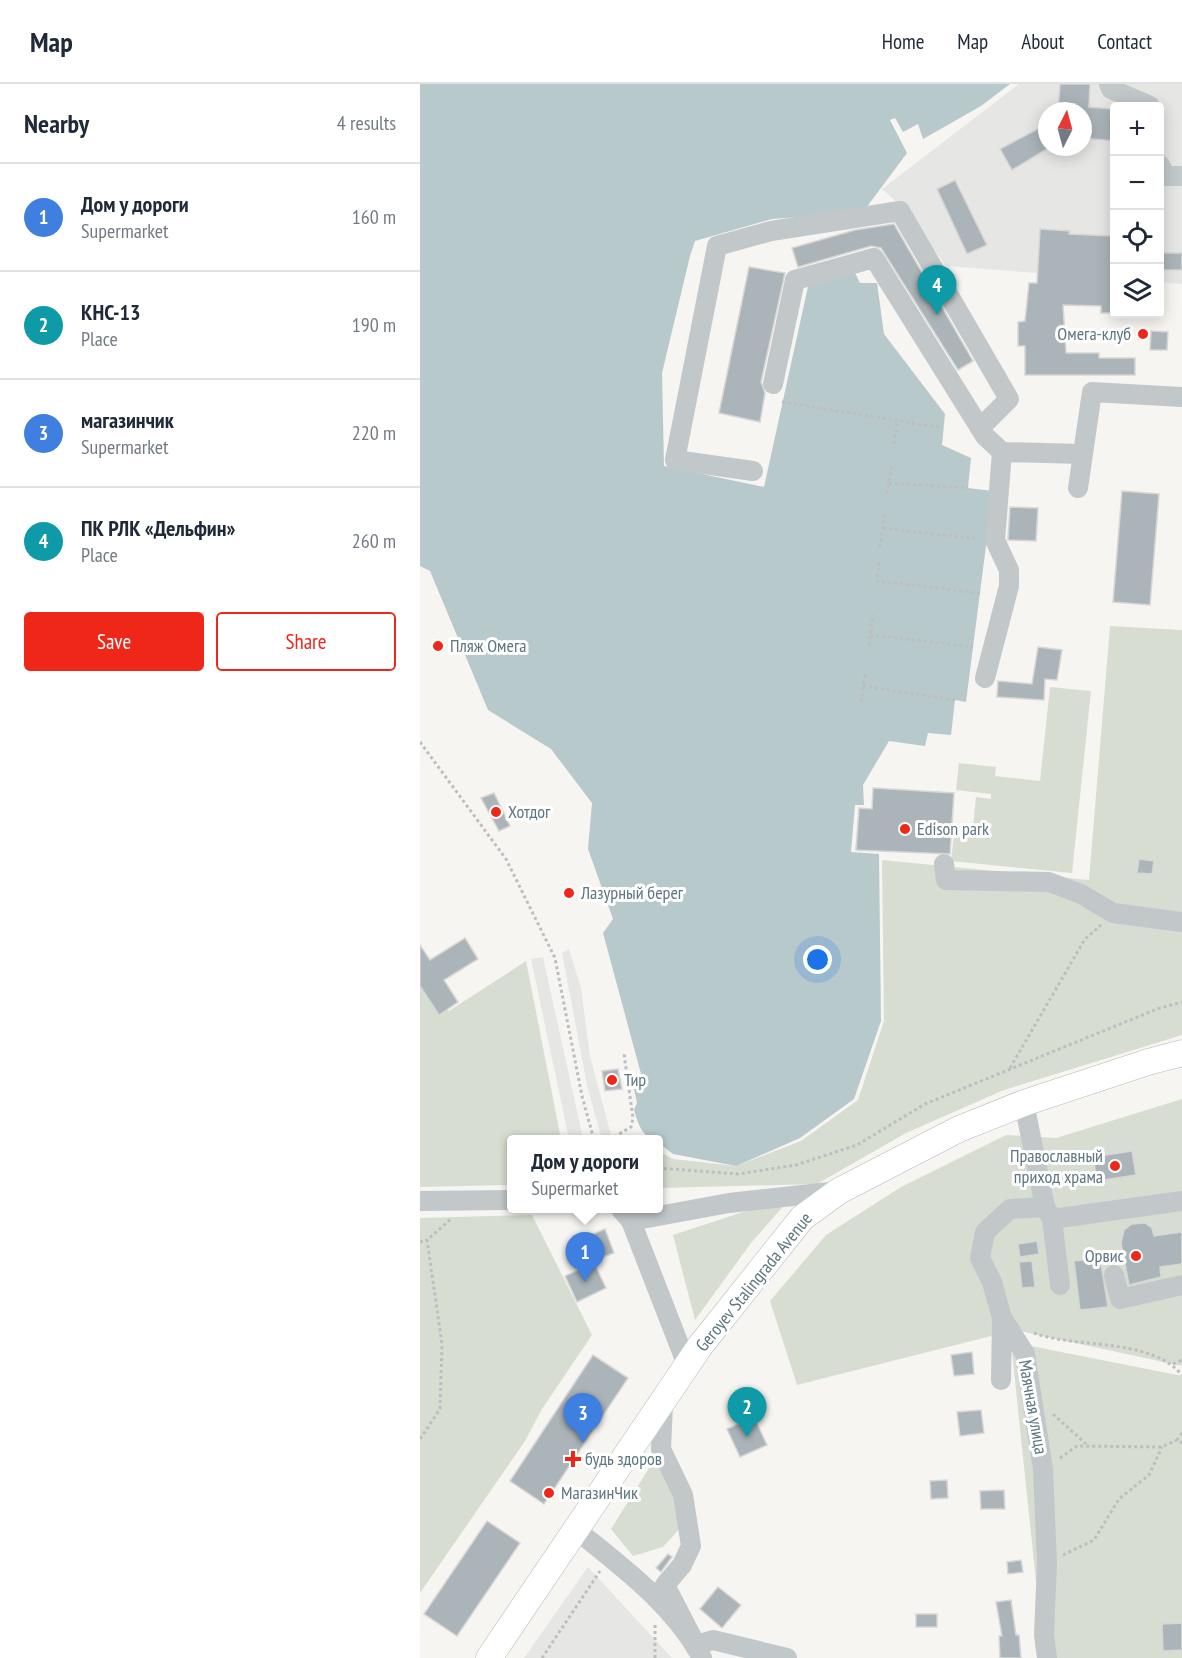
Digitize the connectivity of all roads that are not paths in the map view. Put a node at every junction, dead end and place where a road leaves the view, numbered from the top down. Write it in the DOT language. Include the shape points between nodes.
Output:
graph roads {
  1 [pos="1109,84"];
  2 [pos="1141,102"];
  3 [pos="1164,172"];
  4 [pos="1182,176"];
  5 [pos="773,384"];
  6 [pos="1182,397"];
  7 [pos="980,428"];
  8 [pos="1002,452"];
  9 [pos="1082,454"];
  10 [pos="753,471"];
  11 [pos="1078,488"];
  12 [pos="985,678"];
  13 [pos="945,864"];
  14 [pos="1182,922"];
  15 [pos="1182,1053"];
  16 [pos="1024,1103"];
  17 [pos="839,1191"];
  18 [pos="507,1200"];
  19 [pos="420,1201"];
  20 [pos="1182,1201"];
  21 [pos="663,1211"];
  22 [pos="643,1213"];
  23 [pos="1048,1213"];
  24 [pos="626,1215"];
  25 [pos="1114,1275"];
  26 [pos="1060,1285"];
  27 [pos="1182,1285"];
  28 [pos="1002,1318"];
  29 [pos="687,1365"];
  30 [pos="1001,1380"];
  31 [pos="663,1404"];
  32 [pos="575,1529"];
  33 [pos="661,1593"];
  34 [pos="699,1652"];
  35 [pos="489,1658"];
  36 [pos="787,1658"];
  37 [pos="1047,1658"];
  1 -- 2 [label="street" via="1111,89"];
  3 -- 4 [label="street" via="1166,176"];
  5 -- 7 [label="street" via="795,280 874,258"];
  6 -- 9 [label="street" via="1092,392"];
  7 -- 8 [label="street"];
  7 -- 10 [label="street" via="1009,399 900,211 771,231 717,246 675,460"];
  8 -- 9 [label="street"];
  8 -- 12 [label="street" via="995,540 1009,570 1009,586"];
  9 -- 11 [label="street"];
  13 -- 14 [label="street" via="946,880 1049,882 1081,894 1113,913"];
  15 -- 16 [label="main road, Geroyev Stalingrada Avenue"];
  16 -- 17 [label="main road, Geroyev Stalingrada Avenue" via="959,1129"];
  16 -- 23 [label="street"];
  17 -- 21 [label="street"];
  17 -- 29 [label="main road, Geroyev Stalingrada Avenue" via="802,1218"];
  18 -- 19 [label="street"];
  20 -- 23 [label="street, Маячная улица"];
  22 -- 24 [label="street"];
  23 -- 26 [label="street"];
  23 -- 28 [label="street, Маячная улица" via="1010,1209 985,1232 980,1258 993,1282"];
  24 -- 29 [label="street"];
  25 -- 27 [label="street" via="1120,1299"];
  28 -- 30 [label="street"];
  28 -- 37 [label="street, Маячная улица" via="1025,1354 1043,1469"];
  29 -- 31 [label="main road, Geroyev Stalingrada Avenue"];
  31 -- 32 [label="main road, Geroyev Stalingrada Avenue"];
  31 -- 33 [label="street" via="661,1449 683,1495 691,1546"];
  32 -- 33 [label="street"];
  32 -- 35 [label="main road, Geroyev Stalingrada Avenue"];
  33 -- 34 [label="street"];
  34 -- 36 [label="street" via="714,1640"];
}
